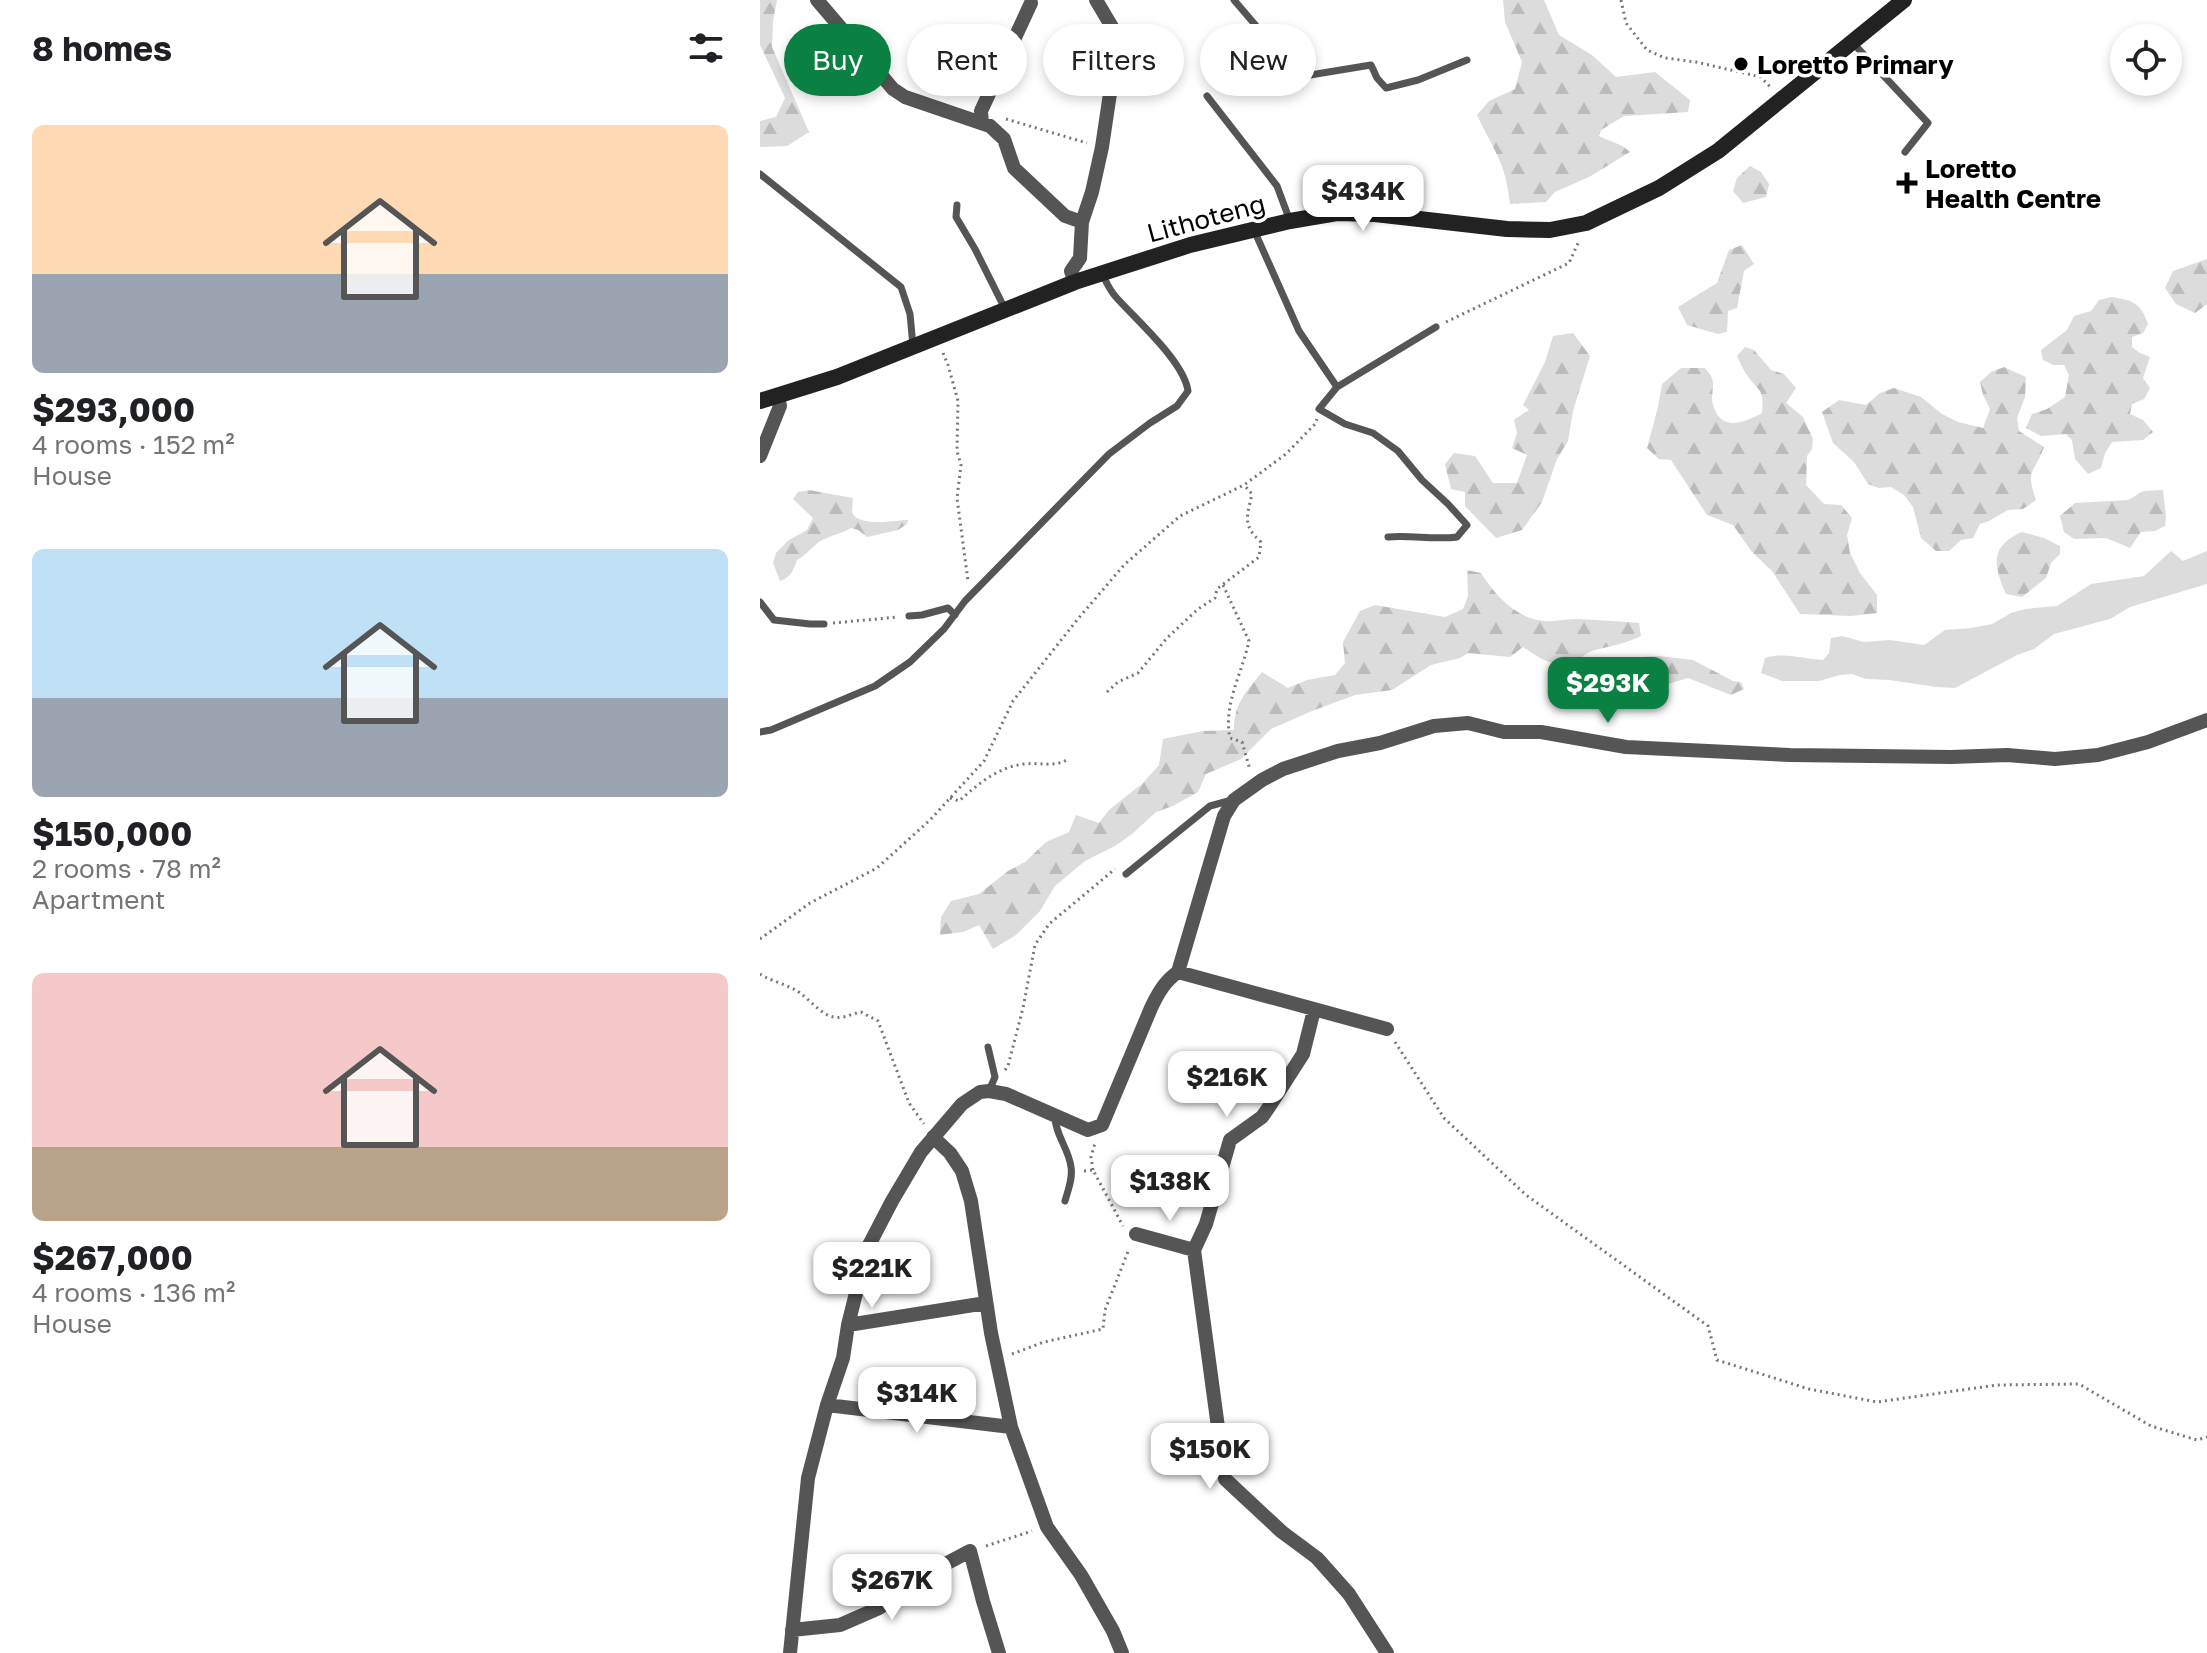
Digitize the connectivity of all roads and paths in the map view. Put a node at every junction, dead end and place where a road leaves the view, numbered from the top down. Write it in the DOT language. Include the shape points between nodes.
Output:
graph roads {
  1 [pos="817,0"];
  2 [pos="1096,0"];
  3 [pos="1234,0"];
  4 [pos="1621,0"];
  5 [pos="1904,0"];
  6 [pos="1031,3"];
  7 [pos="1254,24"];
  8 [pos="1852,42"];
  9 [pos="1467,60"];
  10 [pos="1316,74"];
  11 [pos="1207,96"];
  12 [pos="1782,99"];
  13 [pos="982,117"];
  14 [pos="1102,147"];
  15 [pos="1905,152"];
  16 [pos="760,174"];
  17 [pos="957,205"];
  18 [pos="1290,221"];
  19 [pos="1082,222"];
  20 [pos="1586,223"];
  21 [pos="1253,229"];
  22 [pos="1102,274"];
  23 [pos="1075,282"];
  24 [pos="1006,311"];
  25 [pos="1436,327"];
  26 [pos="935,337"];
  27 [pos="913,346"];
  28 [pos="1337,387"];
  29 [pos="778,395"];
  30 [pos="760,401"];
  31 [pos="1319,409"];
  32 [pos="760,456"];
  33 [pos="1244,485"];
  34 [pos="1388,537"];
  35 [pos="1223,585"];
  36 [pos="974,591"];
  37 [pos="760,602"];
  38 [pos="955,615"];
  39 [pos="909,616"];
  40 [pos="824,624"];
  41 [pos="1107,692"];
  42 [pos="2207,720"];
  43 [pos="760,732"];
  44 [pos="1068,759"];
  45 [pos="1262,780"];
  46 [pos="950,798"];
  47 [pos="1234,800"];
  48 [pos="1126,874"];
  49 [pos="760,939"];
  50 [pos="1178,972"];
  51 [pos="760,974"];
  52 [pos="1314,1010"];
  53 [pos="1387,1029"];
  54 [pos="988,1047"];
  55 [pos="992,1084"];
  56 [pos="1055,1116"];
  57 [pos="1095,1129"];
  58 [pos="933,1137"];
  59 [pos="1072,1170"];
  60 [pos="1093,1170"];
  61 [pos="1065,1201"];
  62 [pos="1136,1234"];
  63 [pos="1194,1250"];
  64 [pos="986,1303"];
  65 [pos="848,1325"];
  66 [pos="997,1359"];
  67 [pos="827,1405"];
  68 [pos="1011,1427"];
  69 [pos="2207,1437"];
  70 [pos="1047,1527"];
  71 [pos="970,1551"];
  72 [pos="792,1630"];
  73 [pos="790,1653"];
  74 [pos="999,1653"];
  75 [pos="1122,1653"];
  76 [pos="1387,1653"];
  1 -- 13 [label="street" via="893,89 905,97"];
  2 -- 14 [label="street" via="1115,32"];
  3 -- 7 [label="lane"];
  4 -- 12 [label="path" via="1626,23 1647,50 1761,77"];
  5 -- 8 [label="main road, Lithoteng"];
  6 -- 13 [label="street"];
  8 -- 12 [label="main road, Lithoteng"];
  8 -- 15 [label="lane" via="1928,123"];
  9 -- 10 [label="lane" via="1386,88 1371,65"];
  11 -- 18 [label="lane" via="1277,186"];
  12 -- 20 [label="main road, Lithoteng" via="1718,151 1659,188"];
  13 -- 14 [label="path"];
  13 -- 19 [label="street" via="1004,139 1014,168 1065,216"];
  14 -- 19 [label="street"];
  16 -- 27 [label="lane" via="901,287"];
  17 -- 24 [label="lane" via="956,217"];
  18 -- 20 [label="main road, Lithoteng" via="1337,213 1507,229 1550,230"];
  18 -- 21 [label="main road, Lithoteng"];
  19 -- 23 [label="street" via="1080,258 1071,271"];
  20 -- 25 [label="path" via="1569,263"];
  21 -- 22 [label="main road, Lithoteng"];
  21 -- 28 [label="lane" via="1299,331"];
  22 -- 23 [label="main road, Lithoteng"];
  22 -- 36 [label="lane" via="1112,293 1163,348 1187,381 1188,391 1177,406 1109,454"];
  23 -- 24 [label="main road, Lithoteng"];
  24 -- 26 [label="main road, Lithoteng"];
  25 -- 28 [label="lane"];
  26 -- 27 [label="main road, Lithoteng"];
  26 -- 36 [label="path" via="958,401 957,498 968,583"];
  27 -- 29 [label="main road, Lithoteng"];
  28 -- 31 [label="lane"];
  29 -- 30 [label="main road, Lithoteng"];
  29 -- 32 [label="street" via="780,406"];
  31 -- 33 [label="path" via="1315,424 1286,454"];
  31 -- 34 [label="lane" via="1373,433 1398,451 1467,525 1457,537"];
  33 -- 35 [label="path" via="1252,494 1247,518 1250,532 1261,542 1259,557"];
  33 -- 46 [label="path" via="1180,516 1124,565 1013,701 984,761"];
  35 -- 41 [label="path" via="1138,673"];
  35 -- 45 [label="path" via="1249,641 1227,722 1230,738 1242,742 1250,770"];
  36 -- 38 [label="lane"];
  37 -- 40 [label="lane" via="774,620"];
  38 -- 39 [label="lane" via="948,608"];
  38 -- 43 [label="lane" via="910,662 875,686"];
  39 -- 40 [label="path"];
  42 -- 45 [label="street" via="2098,755 2055,759 1626,747 1468,723 1434,726 1338,751"];
  44 -- 46 [label="path" via="1001,770 959,801"];
  45 -- 47 [label="street"];
  46 -- 49 [label="path" via="877,868 810,903"];
  47 -- 48 [label="lane" via="1210,806"];
  47 -- 50 [label="street" via="1224,816"];
  48 -- 55 [label="path" via="1118,866 1049,924 1035,945 1008,1066"];
  50 -- 52 [label="street"];
  50 -- 57 [label="street" via="1160,990 1102,1125"];
  51 -- 58 [label="path" via="798,991 832,1017 861,1012 878,1021 909,1103"];
  52 -- 53 [label="street"];
  52 -- 63 [label="street" via="1303,1054 1269,1107 1230,1140"];
  53 -- 69 [label="path" via="1444,1118 1526,1195 1708,1326 1717,1360 1809,1389 1877,1402 1997,1385 2079,1384 2151,1426 2197,1440"];
  54 -- 55 [label="lane"];
  55 -- 56 [label="street"];
  55 -- 58 [label="street" via="962,1104"];
  56 -- 57 [label="street"];
  56 -- 59 [label="lane"];
  57 -- 60 [label="path"];
  58 -- 64 [label="street" via="962,1171"];
  58 -- 65 [label="street" via="867,1249"];
  59 -- 60 [label="path"];
  59 -- 61 [label="lane"];
  60 -- 62 [label="path" via="1126,1230"];
  62 -- 63 [label="street"];
  62 -- 66 [label="path" via="1105,1310 1103,1329"];
  63 -- 76 [label="street" via="1225,1479 1317,1558 1349,1594"];
  64 -- 65 [label="street"];
  64 -- 66 [label="street"];
  65 -- 67 [label="street"];
  66 -- 68 [label="street"];
  67 -- 68 [label="street"];
  67 -- 72 [label="street" via="808,1478"];
  68 -- 70 [label="street"];
  70 -- 71 [label="path"];
  70 -- 75 [label="street" via="1081,1575"];
  71 -- 72 [label="street" via="879,1608 840,1625"];
  71 -- 74 [label="street"];
  72 -- 73 [label="street"];
}
